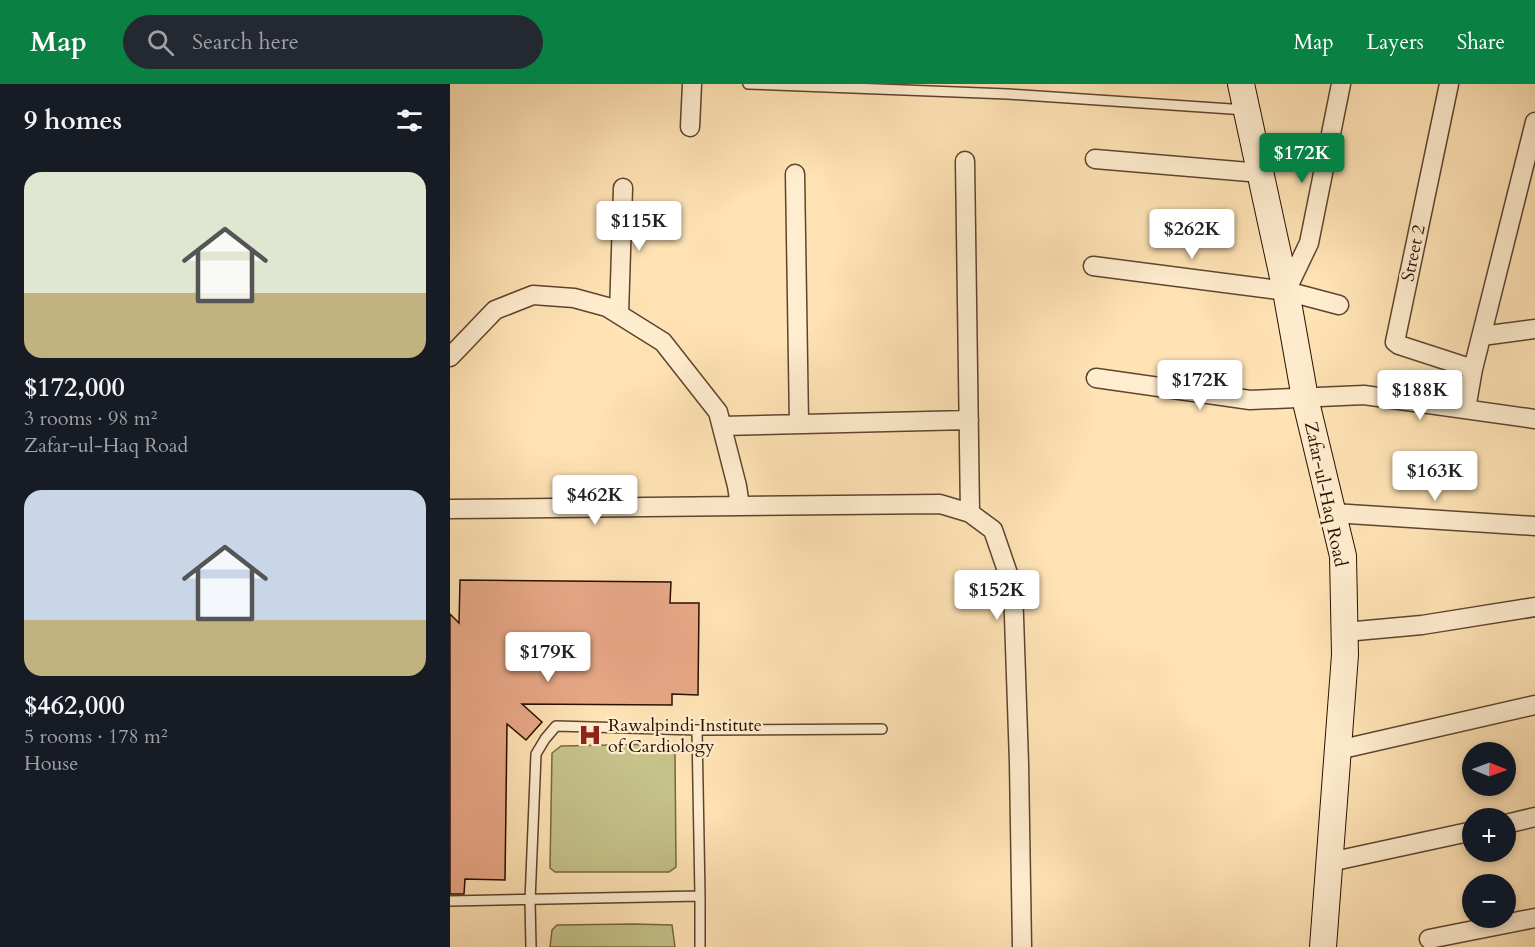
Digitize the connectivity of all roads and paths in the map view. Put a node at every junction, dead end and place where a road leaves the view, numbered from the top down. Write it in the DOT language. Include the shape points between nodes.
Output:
graph roads {
  1 [pos="692,84"];
  2 [pos="748,84"];
  3 [pos="1241,84"];
  4 [pos="1341,84"];
  5 [pos="1449,84"];
  6 [pos="1247,110"];
  7 [pos="1535,122"];
  8 [pos="690,127"];
  9 [pos="1095,159"];
  10 [pos="965,161"];
  11 [pos="1261,173"];
  12 [pos="795,174"];
  13 [pos="623,188"];
  14 [pos="1093,266"];
  15 [pos="1286,291"];
  16 [pos="1339,305"];
  17 [pos="619,314"];
  18 [pos="1535,328"];
  19 [pos="1482,336"];
  20 [pos="450,357"];
  21 [pos="1473,369"];
  22 [pos="1096,378"];
  23 [pos="1305,398"];
  24 [pos="1466,409"];
  25 [pos="1535,419"];
  26 [pos="969,420"];
  27 [pos="799,424"];
  28 [pos="722,426"];
  29 [pos="740,506"];
  30 [pos="450,509"];
  31 [pos="970,513"];
  32 [pos="1333,513"];
  33 [pos="1535,526"];
  34 [pos="1535,607"];
  35 [pos="1345,632"];
  36 [pos="1535,705"];
  37 [pos="882,729"];
  38 [pos="697,730"];
  39 [pos="1338,750"];
  40 [pos="1535,818"];
  41 [pos="1516,822"];
  42 [pos="1462,833"];
  43 [pos="1330,862"];
  44 [pos="700,896"];
  45 [pos="450,901"];
  46 [pos="530,901"];
  47 [pos="1535,918"];
  48 [pos="1429,939"];
  49 [pos="531,947"];
  50 [pos="700,947"];
  51 [pos="1022,947"];
  52 [pos="1323,947"];
  1 -- 8 [label="street"];
  2 -- 6 [label="lane" via="1008,94"];
  3 -- 6 [label="street, Zafar-ul-Haq Road"];
  4 -- 15 [label="street" via="1308,243"];
  5 -- 21 [label="street, Street 2" via="1395,342"];
  6 -- 11 [label="street, Zafar-ul-Haq Road"];
  7 -- 19 [label="street"];
  9 -- 11 [label="street"];
  10 -- 26 [label="street"];
  11 -- 15 [label="street, Zafar-ul-Haq Road"];
  12 -- 27 [label="street"];
  13 -- 17 [label="street"];
  14 -- 15 [label="street"];
  15 -- 16 [label="street"];
  15 -- 23 [label="street, Zafar-ul-Haq Road"];
  17 -- 20 [label="street" via="574,298 533,295 495,310"];
  17 -- 28 [label="street" via="663,342 718,412"];
  18 -- 19 [label="street"];
  19 -- 21 [label="street"];
  21 -- 24 [label="street"];
  22 -- 23 [label="street" via="1250,399"];
  23 -- 24 [label="street" via="1364,395"];
  23 -- 32 [label="street, Zafar-ul-Haq Road"];
  24 -- 25 [label="street"];
  26 -- 27 [label="street"];
  26 -- 31 [label="street"];
  27 -- 28 [label="street"];
  28 -- 29 [label="street"];
  29 -- 30 [label="street"];
  29 -- 31 [label="street" via="940,504"];
  31 -- 51 [label="street" via="993,530 1013,588"];
  32 -- 33 [label="street"];
  32 -- 35 [label="street, Zafar-ul-Haq Road" via="1343,556"];
  34 -- 35 [label="street" via="1422,625"];
  35 -- 39 [label="street, Zafar-ul-Haq Road"];
  36 -- 39 [label="street"];
  37 -- 38 [label="lane"];
  38 -- 44 [label="lane"];
  38 -- 46 [label="lane" via="556,726 536,754"];
  39 -- 43 [label="street, Zafar-ul-Haq Road"];
  40 -- 41 [label="street"];
  42 -- 43 [label="street"];
  43 -- 52 [label="street, Zafar-ul-Haq Road"];
  44 -- 46 [label="lane"];
  44 -- 50 [label="lane"];
  45 -- 46 [label="lane"];
  46 -- 49 [label="lane"];
  47 -- 48 [label="street"];
}
